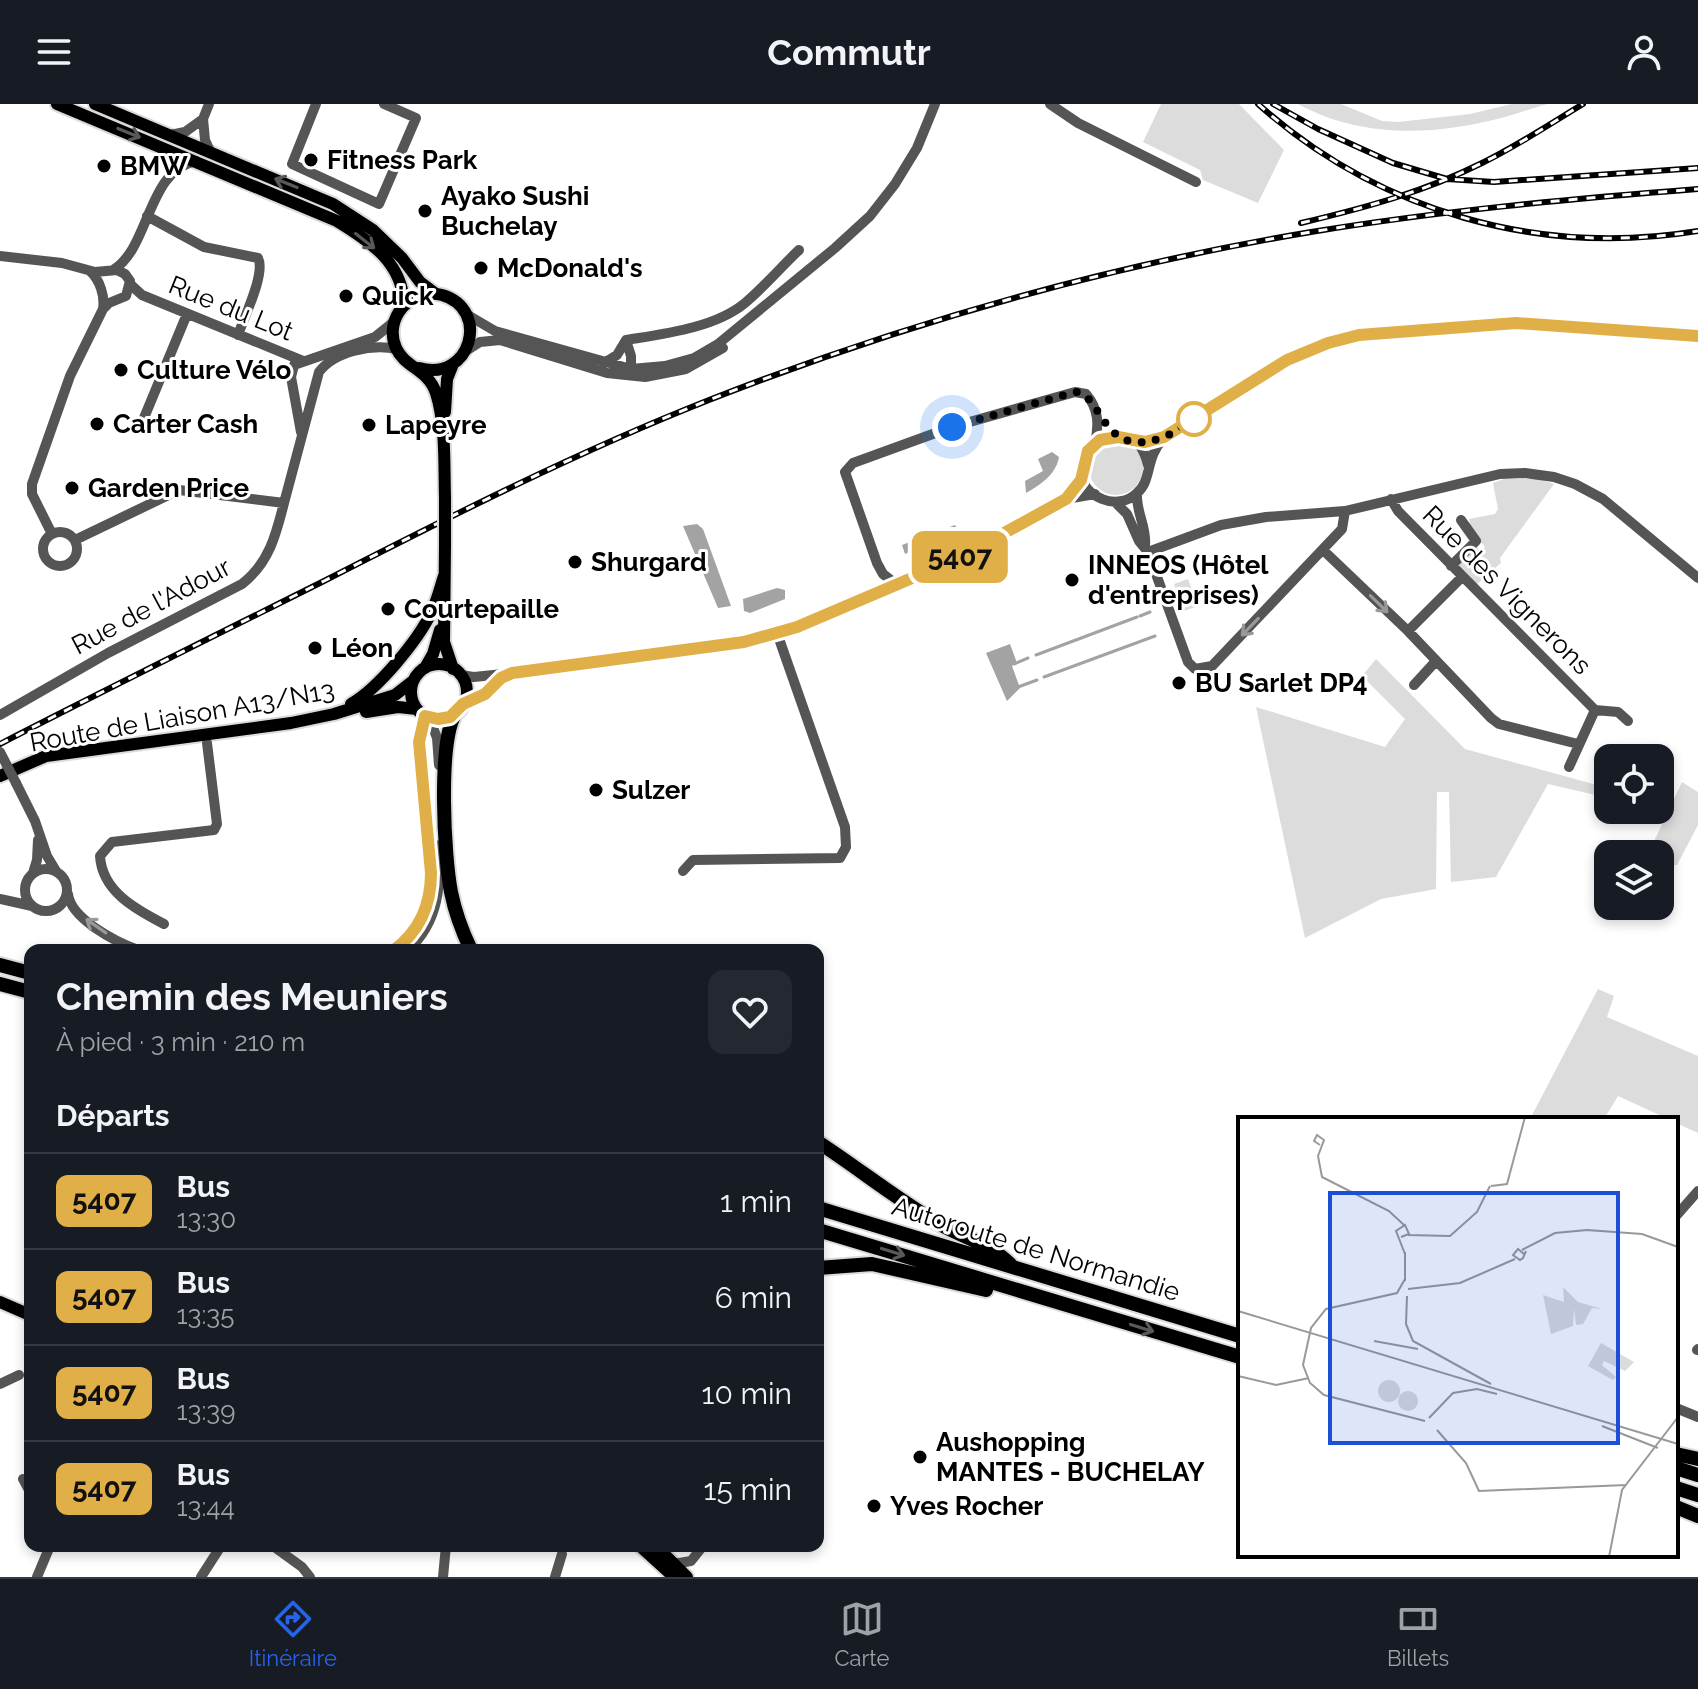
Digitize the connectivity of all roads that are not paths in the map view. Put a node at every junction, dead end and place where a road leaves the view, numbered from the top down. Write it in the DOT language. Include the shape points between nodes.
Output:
graph roads {
  1 [pos="57,104"];
  2 [pos="95,104"];
  3 [pos="209,104"];
  4 [pos="316,104"];
  5 [pos="384,104"];
  6 [pos="935,104"];
  7 [pos="1050,104"];
  8 [pos="203,119"];
  9 [pos="170,135"];
  10 [pos="162,147"];
  11 [pos="211,153"];
  12 [pos="198,161"];
  13 [pos="171,172"];
  14 [pos="1196,182"];
  15 [pos="147,216"];
  16 [pos="799,250"];
  17 [pos="0,256"];
  18 [pos="126,259"];
  19 [pos="89,271"];
  20 [pos="110,271"];
  21 [pos="128,279"];
  22 [pos="101,290"];
  23 [pos="436,294"];
  24 [pos="142,295"];
  25 [pos="121,298"];
  26 [pos="404,305"];
  27 [pos="103,309"];
  28 [pos="187,314"];
  29 [pos="466,314"];
  30 [pos="395,321"];
  31 [pos="238,335"];
  32 [pos="1698,336"];
  33 [pos="626,340"];
  34 [pos="397,349"];
  35 [pos="281,352"];
  36 [pos="464,352"];
  37 [pos="305,361"];
  38 [pos="604,363"];
  39 [pos="453,364"];
  40 [pos="419,368"];
  41 [pos="627,372"];
  42 [pos="292,376"];
  43 [pos="317,379"];
  44 [pos="1096,412"];
  45 [pos="139,430"];
  46 [pos="1118,437"];
  47 [pos="1164,437"];
  48 [pos="301,438"];
  49 [pos="1132,441"];
  50 [pos="1095,443"];
  51 [pos="444,463"];
  52 [pos="1148,465"];
  53 [pos="1083,472"];
  54 [pos="1095,494"];
  55 [pos="1137,494"];
  56 [pos="1066,499"];
  57 [pos="1391,499"];
  58 [pos="1115,502"];
  59 [pos="284,503"];
  60 [pos="1345,511"];
  61 [pos="1461,520"];
  62 [pos="52,534"];
  63 [pos="75,540"];
  64 [pos="1146,549"];
  65 [pos="1323,550"];
  66 [pos="877,563"];
  67 [pos="1451,566"];
  68 [pos="444,576"];
  69 [pos="1462,577"];
  70 [pos="1698,578"];
  71 [pos="897,585"];
  72 [pos="874,595"];
  73 [pos="444,611"];
  74 [pos="1408,631"];
  75 [pos="777,633"];
  76 [pos="1436,661"];
  77 [pos="425,668"];
  78 [pos="457,672"];
  79 [pos="512,673"];
  80 [pos="413,681"];
  81 [pos="1414,685"];
  82 [pos="417,709"];
  83 [pos="459,709"];
  84 [pos="1595,710"];
  85 [pos="334,714"];
  86 [pos="0,715"];
  87 [pos="429,717"];
  88 [pos="1628,721"];
  89 [pos="207,743"];
  90 [pos="1578,744"];
  91 [pos="0,752"];
  92 [pos="1569,767"];
  93 [pos="0,776"];
  94 [pos="0,784"];
  95 [pos="37,826"];
  96 [pos="683,871"];
  97 [pos="58,872"];
  98 [pos="33,873"];
  99 [pos="25,884"];
  100 [pos="67,890"];
  101 [pos="0,898"];
  102 [pos="32,906"];
  103 [pos="164,924"];
  104 [pos="125,944"];
  105 [pos="413,944"];
  106 [pos="469,944"];
  107 [pos="0,965"];
  108 [pos="24,971"];
  109 [pos="0,984"];
  110 [pos="24,990"];
  111 [pos="824,1146"];
  112 [pos="1696,1195"];
  113 [pos="824,1210"];
  114 [pos="1678,1214"];
  115 [pos="824,1232"];
  116 [pos="1013,1267"];
  117 [pos="824,1268"];
  118 [pos="998,1285"];
  119 [pos="0,1302"];
  120 [pos="0,1311"];
  121 [pos="15,1311"];
  122 [pos="24,1313"];
  123 [pos="1238,1335"];
  124 [pos="1238,1356"];
  125 [pos="19,1375"];
  126 [pos="0,1384"];
  127 [pos="1678,1409"];
  128 [pos="1698,1417"];
  129 [pos="1678,1454"];
  130 [pos="1698,1459"];
  131 [pos="1678,1469"];
  132 [pos="1698,1475"];
  133 [pos="1678,1489"];
  134 [pos="1698,1495"];
  135 [pos="1678,1508"];
  136 [pos="1698,1516"];
  137 [pos="47,1552"];
  138 [pos="217,1552"];
  139 [pos="281,1552"];
  140 [pos="445,1552"];
  141 [pos="648,1552"];
  142 [pos="660,1552"];
  143 [pos="698,1552"];
  144 [pos="562,1554"];
  145 [pos="674,1570"];
  146 [pos="37,1577"];
  147 [pos="201,1577"];
  148 [pos="310,1577"];
  149 [pos="443,1577"];
  150 [pos="555,1577"];
  151 [pos="687,1577"];
  1 -- 10 [label="main road, one-way"];
  2 -- 9 [label="main road"];
  3 -- 8 [label="street"];
  4 -- 5 [label="street" via="292,164 379,204 416,118"];
  6 -- 41 [label="street" via="917,148 870,216 733,341 686,369 645,377"];
  7 -- 14 [label="street"];
  8 -- 9 [label="street"];
  8 -- 11 [label="street"];
  9 -- 11 [label="main road"];
  10 -- 12 [label="main road"];
  10 -- 13 [label="street"];
  23 -- 11 [label="main road, one-way" via="362,220 319,196"];
  12 -- 13 [label="street"];
  12 -- 26 [label="main road, one-way" via="323,213 353,231 398,275"];
  13 -- 15 [label="street"];
  15 -- 18 [label="street"];
  15 -- 31 [label="street" via="204,247 258,258 260,274"];
  16 -- 33 [label="street" via="728,314"];
  17 -- 19 [label="street"];
  18 -- 20 [label="street"];
  18 -- 21 [label="street"];
  19 -- 20 [label="street"];
  19 -- 22 [label="street"];
  20 -- 21 [label="street" via="121,271"];
  20 -- 22 [label="street" via="102,278"];
  21 -- 24 [label="street"];
  21 -- 25 [label="street, Rue du Lot"];
  22 -- 25 [label="street" via="109,299"];
  22 -- 27 [label="street"];
  23 -- 26 [label="main road" via="420,295"];
  23 -- 29 [label="main road" via="454,301"];
  24 -- 25 [label="street"];
  24 -- 28 [label="street, Rue du Lot"];
  25 -- 27 [label="street"];
  26 -- 30 [label="main road"];
  27 -- 62 [label="street" via="70,376 32,484"];
  28 -- 31 [label="street, Rue du Lot"];
  28 -- 45 [label="street"];
  29 -- 36 [label="main road" via="470,333"];
  29 -- 38 [label="street" via="495,331"];
  30 -- 34 [label="main road"];
  30 -- 37 [label="street, Rue du Lot" via="375,337"];
  31 -- 35 [label="street, Rue du Lot"];
  32 -- 47 [label="street" via="1516,323 1359,335 1287,360"];
  33 -- 38 [label="street"];
  33 -- 41 [label="street" via="631,356"];
  34 -- 40 [label="main road"];
  34 -- 43 [label="street" via="358,351 330,362"];
  35 -- 37 [label="street, Rue du Lot"];
  35 -- 42 [label="street"];
  36 -- 39 [label="main road"];
  36 -- 41 [label="street" via="480,342 500,340 571,363"];
  37 -- 42 [label="street" via="294,365"];
  37 -- 43 [label="street" via="315,366"];
  38 -- 41 [label="street"];
  39 -- 40 [label="main road"];
  39 -- 51 [label="main road" via="447,379"];
  40 -- 51 [label="main road" via="437,396"];
  42 -- 43 [label="street" via="303,388"];
  42 -- 48 [label="street"];
  43 -- 48 [label="street, Rue de l'Adour"];
  44 -- 46 [label="street"];
  44 -- 50 [label="street"];
  44 -- 66 [label="street" via="1086,394 1075,392 952,427 853,463 845,472"];
  46 -- 49 [label="street"];
  46 -- 50 [label="street"];
  47 -- 49 [label="street"];
  47 -- 52 [label="street"];
  48 -- 59 [label="street, Rue de l'Adour"];
  49 -- 52 [label="street"];
  50 -- 53 [label="street" via="1085,456"];
  51 -- 68 [label="main road, bridge"];
  52 -- 55 [label="street"];
  53 -- 54 [label="street"];
  53 -- 56 [label="street"];
  54 -- 56 [label="street"];
  54 -- 58 [label="street"];
  55 -- 58 [label="street"];
  55 -- 64 [label="street"];
  56 -- 71 [label="street" via="959,558"];
  57 -- 60 [label="street"];
  57 -- 67 [label="street, Rue des Vignerons"];
  57 -- 70 [label="street" via="1500,474 1554,477 1603,499"];
  58 -- 64 [label="street"];
  59 -- 63 [label="street" via="179,490"];
  59 -- 86 [label="street, Rue de l'Adour" via="269,553 242,584"];
  60 -- 64 [label="street" via="1221,525"];
  60 -- 65 [label="street" via="1342,529"];
  61 -- 67 [label="street" via="1476,541"];
  62 -- 63 [label="street" via="62,532"];
  62 -- 63 [label="street" via="43,548 46,559 56,565 67,565 76,557"];
  65 -- 64 [label="street, one-way" via="1212,666 1195,669"];
  65 -- 74 [label="street, one-way"];
  66 -- 71 [label="street"];
  66 -- 72 [label="street"];
  67 -- 69 [label="street, Rue des Vignerons"];
  68 -- 73 [label="main road"];
  68 -- 85 [label="main road" via="431,614 409,644 363,697"];
  69 -- 74 [label="street"];
  69 -- 84 [label="street, Rue des Vignerons"];
  71 -- 72 [label="street"];
  72 -- 75 [label="street"];
  73 -- 77 [label="main road"];
  73 -- 78 [label="main road" via="445,647"];
  74 -- 76 [label="street"];
  75 -- 79 [label="street"];
  75 -- 96 [label="street" via="845,827 846,847 840,858 693,860"];
  76 -- 81 [label="street"];
  76 -- 90 [label="street" via="1499,724"];
  77 -- 78 [label="main road" via="439,664"];
  77 -- 80 [label="main road"];
  78 -- 79 [label="street" via="474,677"];
  78 -- 83 [label="main road" via="466,690"];
  79 -- 83 [label="street"];
  80 -- 82 [label="main road" via="411,697"];
  80 -- 85 [label="main road, Route de Liaison A13/N13" via="395,695"];
  82 -- 87 [label="main road"];
  82 -- 89 [label="main road, Route de Liaison A13/N13" via="382,708 303,729"];
  83 -- 87 [label="main road" via="441,719"];
  83 -- 106 [label="highway" via="450,727 446,759 448,876"];
  84 -- 88 [label="street" via="1618,712"];
  84 -- 90 [label="street"];
  85 -- 93 [label="main road, Route de Liaison A13/N13" via="46,756"];
  87 -- 105 [label="street" via="438,745 440,888 426,930"];
  89 -- 94 [label="main road, Route de Liaison A13/N13" via="43,764"];
  89 -- 103 [label="street" via="214,830 112,842 100,856 101,870 114,890"];
  90 -- 92 [label="street"];
  91 -- 95 [label="street, bridge"];
  95 -- 97 [label="street"];
  95 -- 98 [label="street"];
  97 -- 98 [label="street"];
  97 -- 100 [label="street"];
  98 -- 99 [label="street"];
  99 -- 101 [label="street"];
  99 -- 102 [label="street"];
  100 -- 102 [label="street" via="55,909"];
  104 -- 100 [label="street, one-way" via="76,913"];
  101 -- 102 [label="street"];
  107 -- 108 [label="highway"];
  109 -- 110 [label="highway"];
  111 -- 116 [label="highway" via="936,1222 995,1249"];
  112 -- 114 [label="street"];
  113 -- 116 [label="highway, Autoroute de Normandie"];
  115 -- 118 [label="highway, Autoroute de Normandie, one-way"];
  116 -- 123 [label="highway, Autoroute de Normandie"];
  117 -- 118 [label="highway" via="872,1264 986,1291"];
  118 -- 124 [label="highway, Autoroute de Normandie, one-way"];
  119 -- 121 [label="main road"];
  120 -- 121 [label="main road"];
  121 -- 122 [label="main road"];
  125 -- 126 [label="street"];
  127 -- 128 [label="street"];
  129 -- 130 [label="highway"];
  131 -- 132 [label="highway"];
  133 -- 134 [label="highway"];
  135 -- 136 [label="highway"];
  137 -- 146 [label="street"];
  138 -- 147 [label="street"];
  139 -- 148 [label="street"];
  140 -- 149 [label="street"];
  141 -- 145 [label="main road"];
  142 -- 145 [label="main road"];
  143 -- 145 [label="street"];
  144 -- 150 [label="street"];
  145 -- 151 [label="main road"];
}
